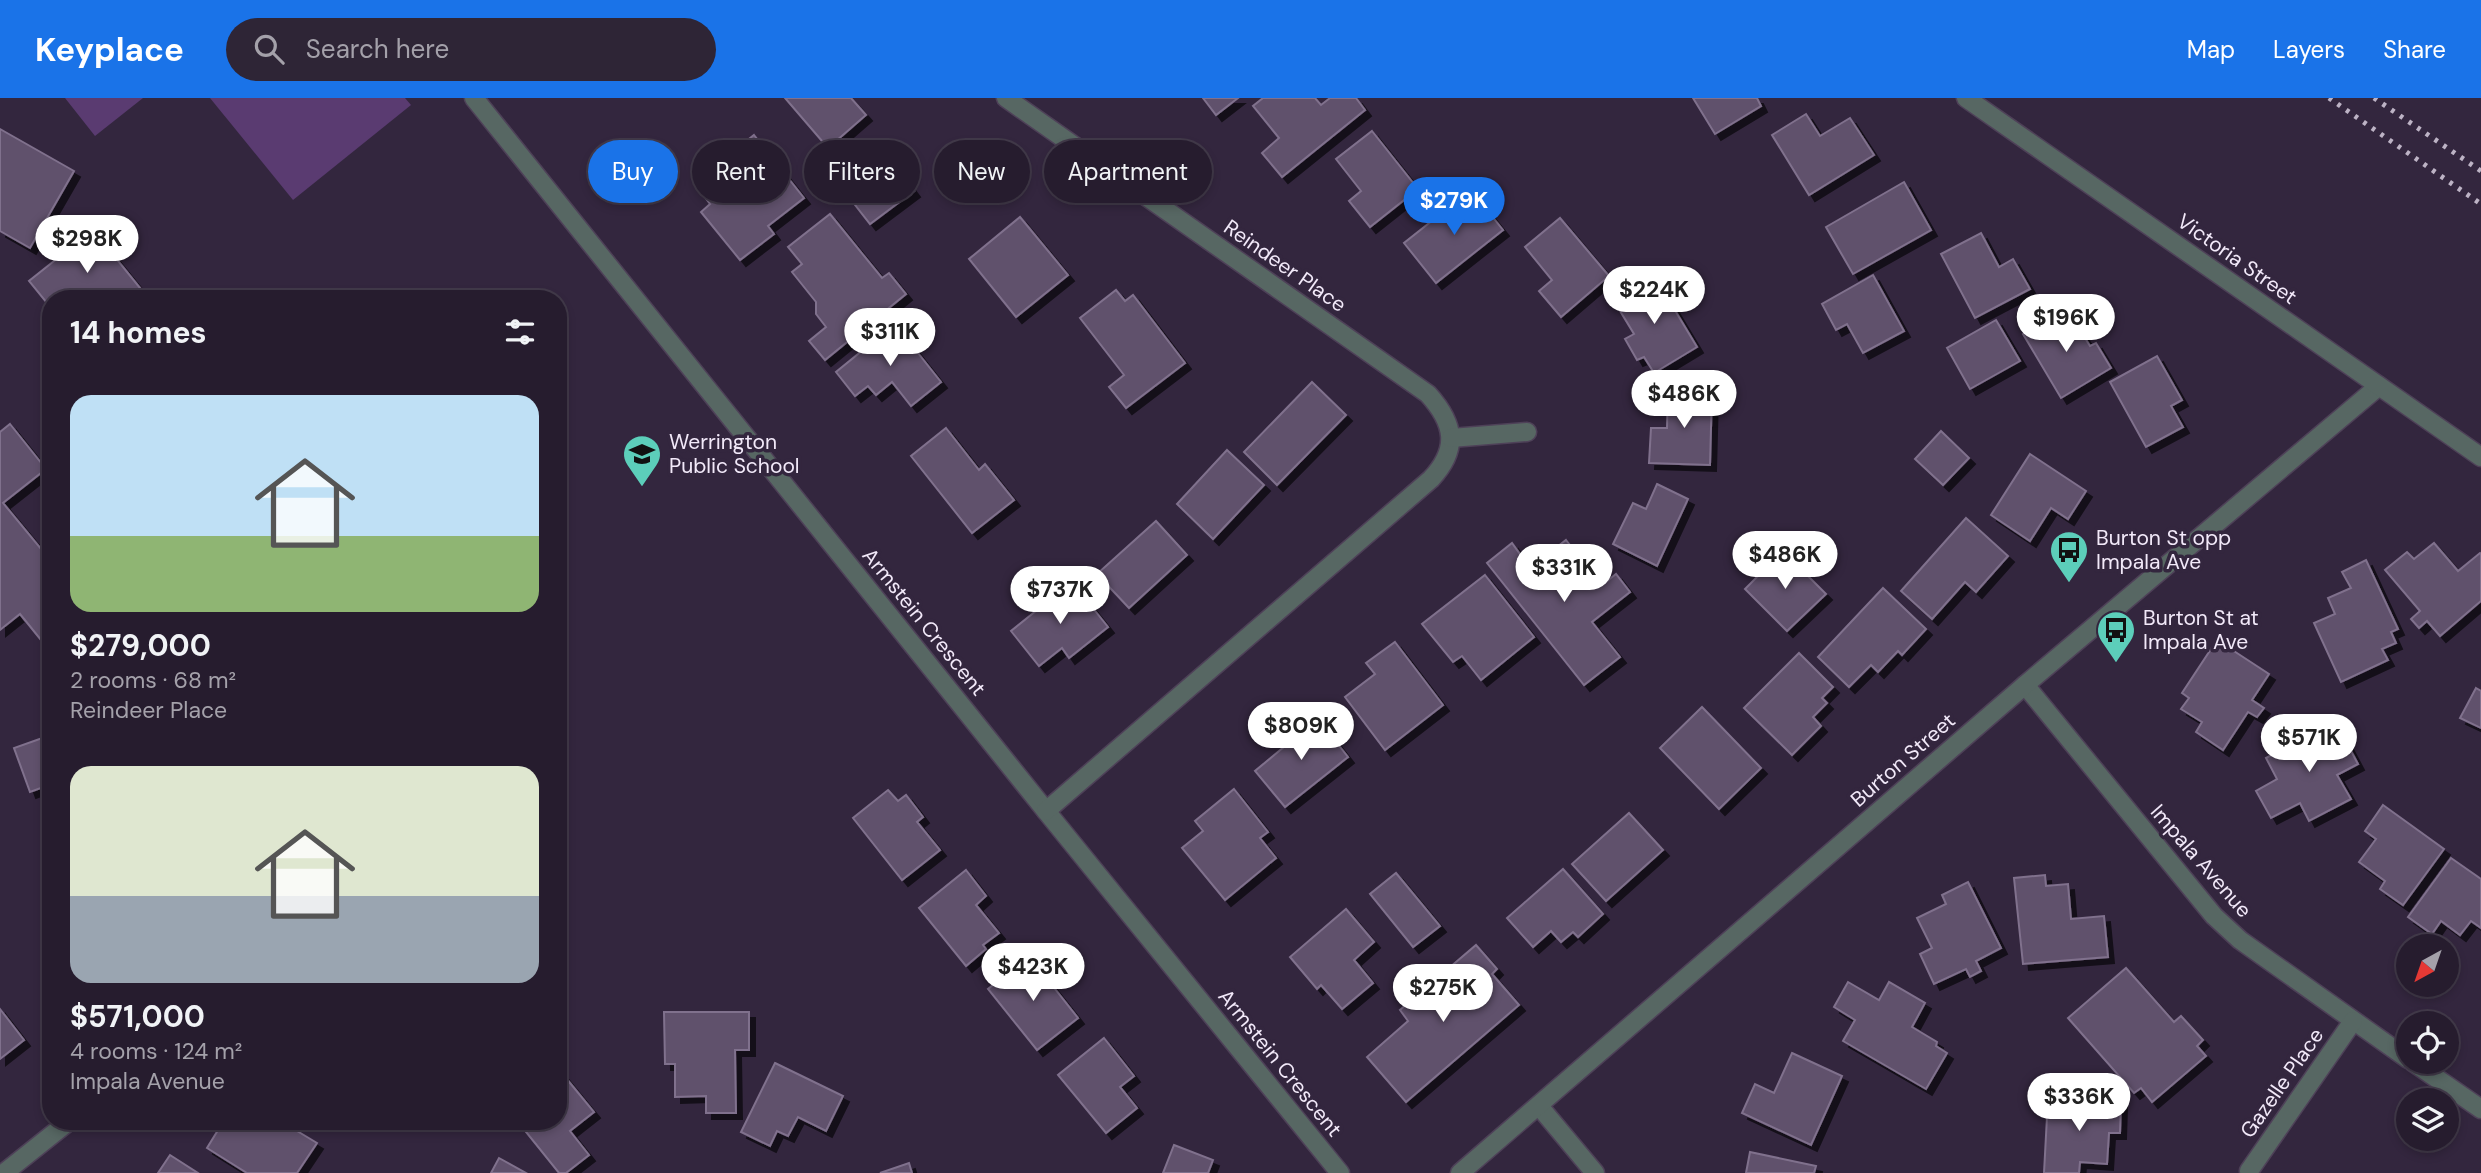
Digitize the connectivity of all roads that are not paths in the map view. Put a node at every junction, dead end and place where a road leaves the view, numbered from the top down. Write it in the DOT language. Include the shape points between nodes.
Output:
graph roads {
  1 [pos="474,98"];
  2 [pos="1006,98"];
  3 [pos="1966,98"];
  4 [pos="2379,386"];
  5 [pos="1527,432"];
  6 [pos="1451,438"];
  7 [pos="2481,457"];
  8 [pos="2025,685"];
  9 [pos="1046,811"];
  10 [pos="2353,1020"];
  11 [pos="2396,1050"];
  12 [pos="2430,1074"];
  13 [pos="1539,1106"];
  14 [pos="2481,1110"];
  15 [pos="58,1130"];
  16 [pos="2249,1171"];
  17 [pos="4,1173"];
  18 [pos="1340,1173"];
  19 [pos="1460,1173"];
  20 [pos="1595,1173"];
  1 -- 9 [label="street, Armstein Crescent"];
  2 -- 6 [label="street, Reindeer Place" via="1428,394 1444,416"];
  3 -- 4 [label="street, Victoria Street"];
  4 -- 7 [label="street, Victoria Street"];
  4 -- 8 [label="street, Burton Street"];
  5 -- 6 [label="street"];
  6 -- 9 [label="street" via="1444,462 1431,479"];
  8 -- 10 [label="street, Impala Avenue" via="2214,916 2239,940"];
  8 -- 13 [label="street, Burton Street"];
  9 -- 18 [label="street, Armstein Crescent"];
  10 -- 11 [label="street, Impala Avenue"];
  10 -- 16 [label="street, Gazelle Place"];
  12 -- 14 [label="street"];
  13 -- 19 [label="street, Burton Street"];
  13 -- 20 [label="street"];
  15 -- 17 [label="street"];
}
